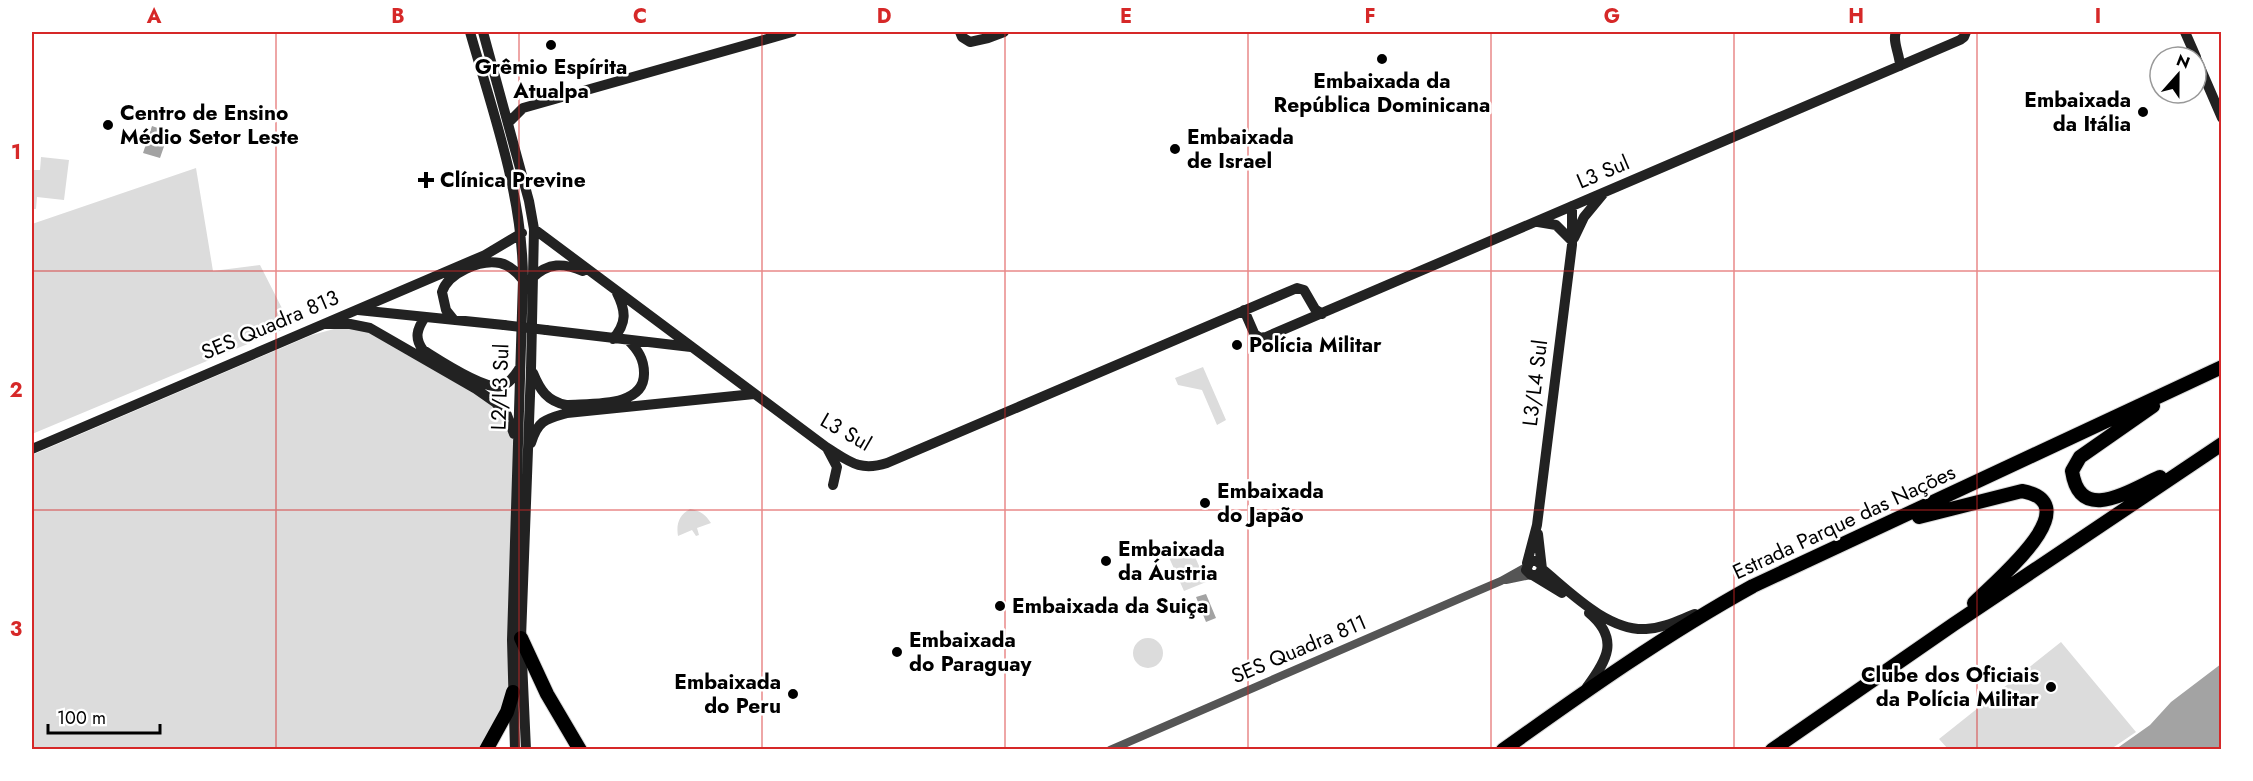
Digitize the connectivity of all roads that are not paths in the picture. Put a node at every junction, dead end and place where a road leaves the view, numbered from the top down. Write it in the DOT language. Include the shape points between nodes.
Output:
graph roads {
  1 [pos="470,32"];
  2 [pos="483,32"];
  3 [pos="792,32"];
  4 [pos="960,32"];
  5 [pos="1004,32"];
  6 [pos="1896,32"];
  7 [pos="1965,32"];
  8 [pos="1902,62"];
  9 [pos="2208,86"];
  10 [pos="502,101"];
  11 [pos="523,108"];
  12 [pos="2222,118"];
  13 [pos="508,123"];
  14 [pos="1605,192"];
  15 [pos="1577,204"];
  16 [pos="1535,222"];
  17 [pos="534,229"];
  18 [pos="522,233"];
  19 [pos="1572,242"];
  20 [pos="598,277"];
  21 [pos="527,279"];
  22 [pos="615,290"];
  23 [pos="354,310"];
  24 [pos="1244,310"];
  25 [pos="1317,313"];
  26 [pos="425,317"];
  27 [pos="454,320"];
  28 [pos="323,324"];
  29 [pos="613,339"];
  30 [pos="628,340"];
  31 [pos="692,347"];
  32 [pos="2222,367"];
  33 [pos="519,369"];
  34 [pos="531,369"];
  35 [pos="2196,379"];
  36 [pos="754,394"];
  37 [pos="2222,444"];
  38 [pos="826,447"];
  39 [pos="517,448"];
  40 [pos="32,449"];
  41 [pos="528,455"];
  42 [pos="2192,463"];
  43 [pos="833,485"];
  44 [pos="1895,521"];
  45 [pos="1534,569"];
  46 [pos="1718,604"];
  47 [pos="1954,624"];
  48 [pos="521,638"];
  49 [pos="513,692"];
  50 [pos="1584,693"];
  51 [pos="486,750"];
  52 [pos="515,750"];
  53 [pos="526,750"];
  54 [pos="580,750"];
  55 [pos="1110,750"];
  56 [pos="1503,750"];
  57 [pos="1772,750"];
  1 -- 18 [label="street, L2/L3 Sul"];
  2 -- 10 [label="street, L2/L3 Sul"];
  3 -- 11 [label="street"];
  4 -- 5 [label="street" via="970,42"];
  6 -- 8 [label="street" via="1894,38"];
  7 -- 8 [label="street, L3 Sul" via="1960,40"];
  8 -- 14 [label="street, L3 Sul"];
  9 -- 12 [label="street"];
  10 -- 11 [label="street"];
  10 -- 13 [label="street, L2/L3 Sul"];
  11 -- 13 [label="street"];
  13 -- 17 [label="street, L2/L3 Sul"];
  14 -- 15 [label="street, L3 Sul"];
  14 -- 19 [label="street" via="1581,220"];
  15 -- 16 [label="street, L3 Sul"];
  15 -- 19 [label="street, L3/L4 Sul"];
  16 -- 19 [label="street" via="1557,225"];
  16 -- 25 [label="street, L3 Sul"];
  17 -- 20 [label="street, L3 Sul"];
  17 -- 21 [label="street, L2/L3 Sul"];
  18 -- 21 [label="street, L2/L3 Sul"];
  18 -- 23 [label="street, SES Quadra 813" via="484,255"];
  19 -- 45 [label="street, L3/L4 Sul"];
  20 -- 21 [label="street" via="555,264"];
  20 -- 22 [label="street, L3 Sul"];
  21 -- 27 [label="street" via="500,263 480,264 449,279 442,292 446,310"];
  21 -- 33 [label="street, L2/L3 Sul"];
  21 -- 34 [label="street, L2/L3 Sul"];
  22 -- 29 [label="street" via="625,318"];
  22 -- 31 [label="street, L3 Sul"];
  23 -- 26 [label="street"];
  23 -- 28 [label="street, SES Quadra 813"];
  24 -- 25 [label="street, L3 Sul" via="1300,288"];
  24 -- 25 [label="street, L3 Sul" via="1259,338"];
  24 -- 38 [label="street, L3 Sul" via="887,464 867,468"];
  26 -- 27 [label="street"];
  26 -- 33 [label="street" via="417,336 423,350 481,383 502,386"];
  27 -- 29 [label="street, bridge"];
  28 -- 39 [label="street" via="370,328 476,389 507,414"];
  28 -- 40 [label="street, SES Quadra 813"];
  29 -- 30 [label="street"];
  30 -- 31 [label="street"];
  30 -- 34 [label="street" via="641,354 645,379 641,388 626,399 557,403 545,395"];
  31 -- 36 [label="street, L3 Sul"];
  32 -- 35 [label="highway, Estrada Parque das Nações"];
  33 -- 39 [label="street, L2/L3 Sul"];
  34 -- 41 [label="street, L2/L3 Sul"];
  35 -- 42 [label="highway" via="2079,457 2072,471 2082,496 2100,502"];
  35 -- 44 [label="highway, Estrada Parque das Nações"];
  36 -- 38 [label="street, L3 Sul"];
  36 -- 41 [label="street" via="550,417 534,433"];
  37 -- 42 [label="highway"];
  38 -- 43 [label="street" via="837,467"];
  39 -- 49 [label="street, L2/L3 Sul"];
  41 -- 48 [label="street, L2/L3 Sul"];
  42 -- 47 [label="highway"];
  44 -- 46 [label="highway, Estrada Parque das Nações"];
  44 -- 47 [label="highway" via="2022,491 2038,497 2045,507 2046,521 2030,548"];
  45 -- 46 [label="street" via="1594,610 1632,627 1662,627"];
  45 -- 50 [label="street" via="1604,630 1608,654"];
  45 -- 55 [label="street, SES Quadra 811"];
  46 -- 50 [label="highway, Estrada Parque das Nações"];
  47 -- 57 [label="highway"];
  48 -- 53 [label="street, L2/L3 Sul"];
  48 -- 54 [label="highway" via="547,694"];
  49 -- 51 [label="highway" via="504,720"];
  49 -- 52 [label="street, L2/L3 Sul"];
  50 -- 56 [label="highway, Estrada Parque das Nações"];
}
